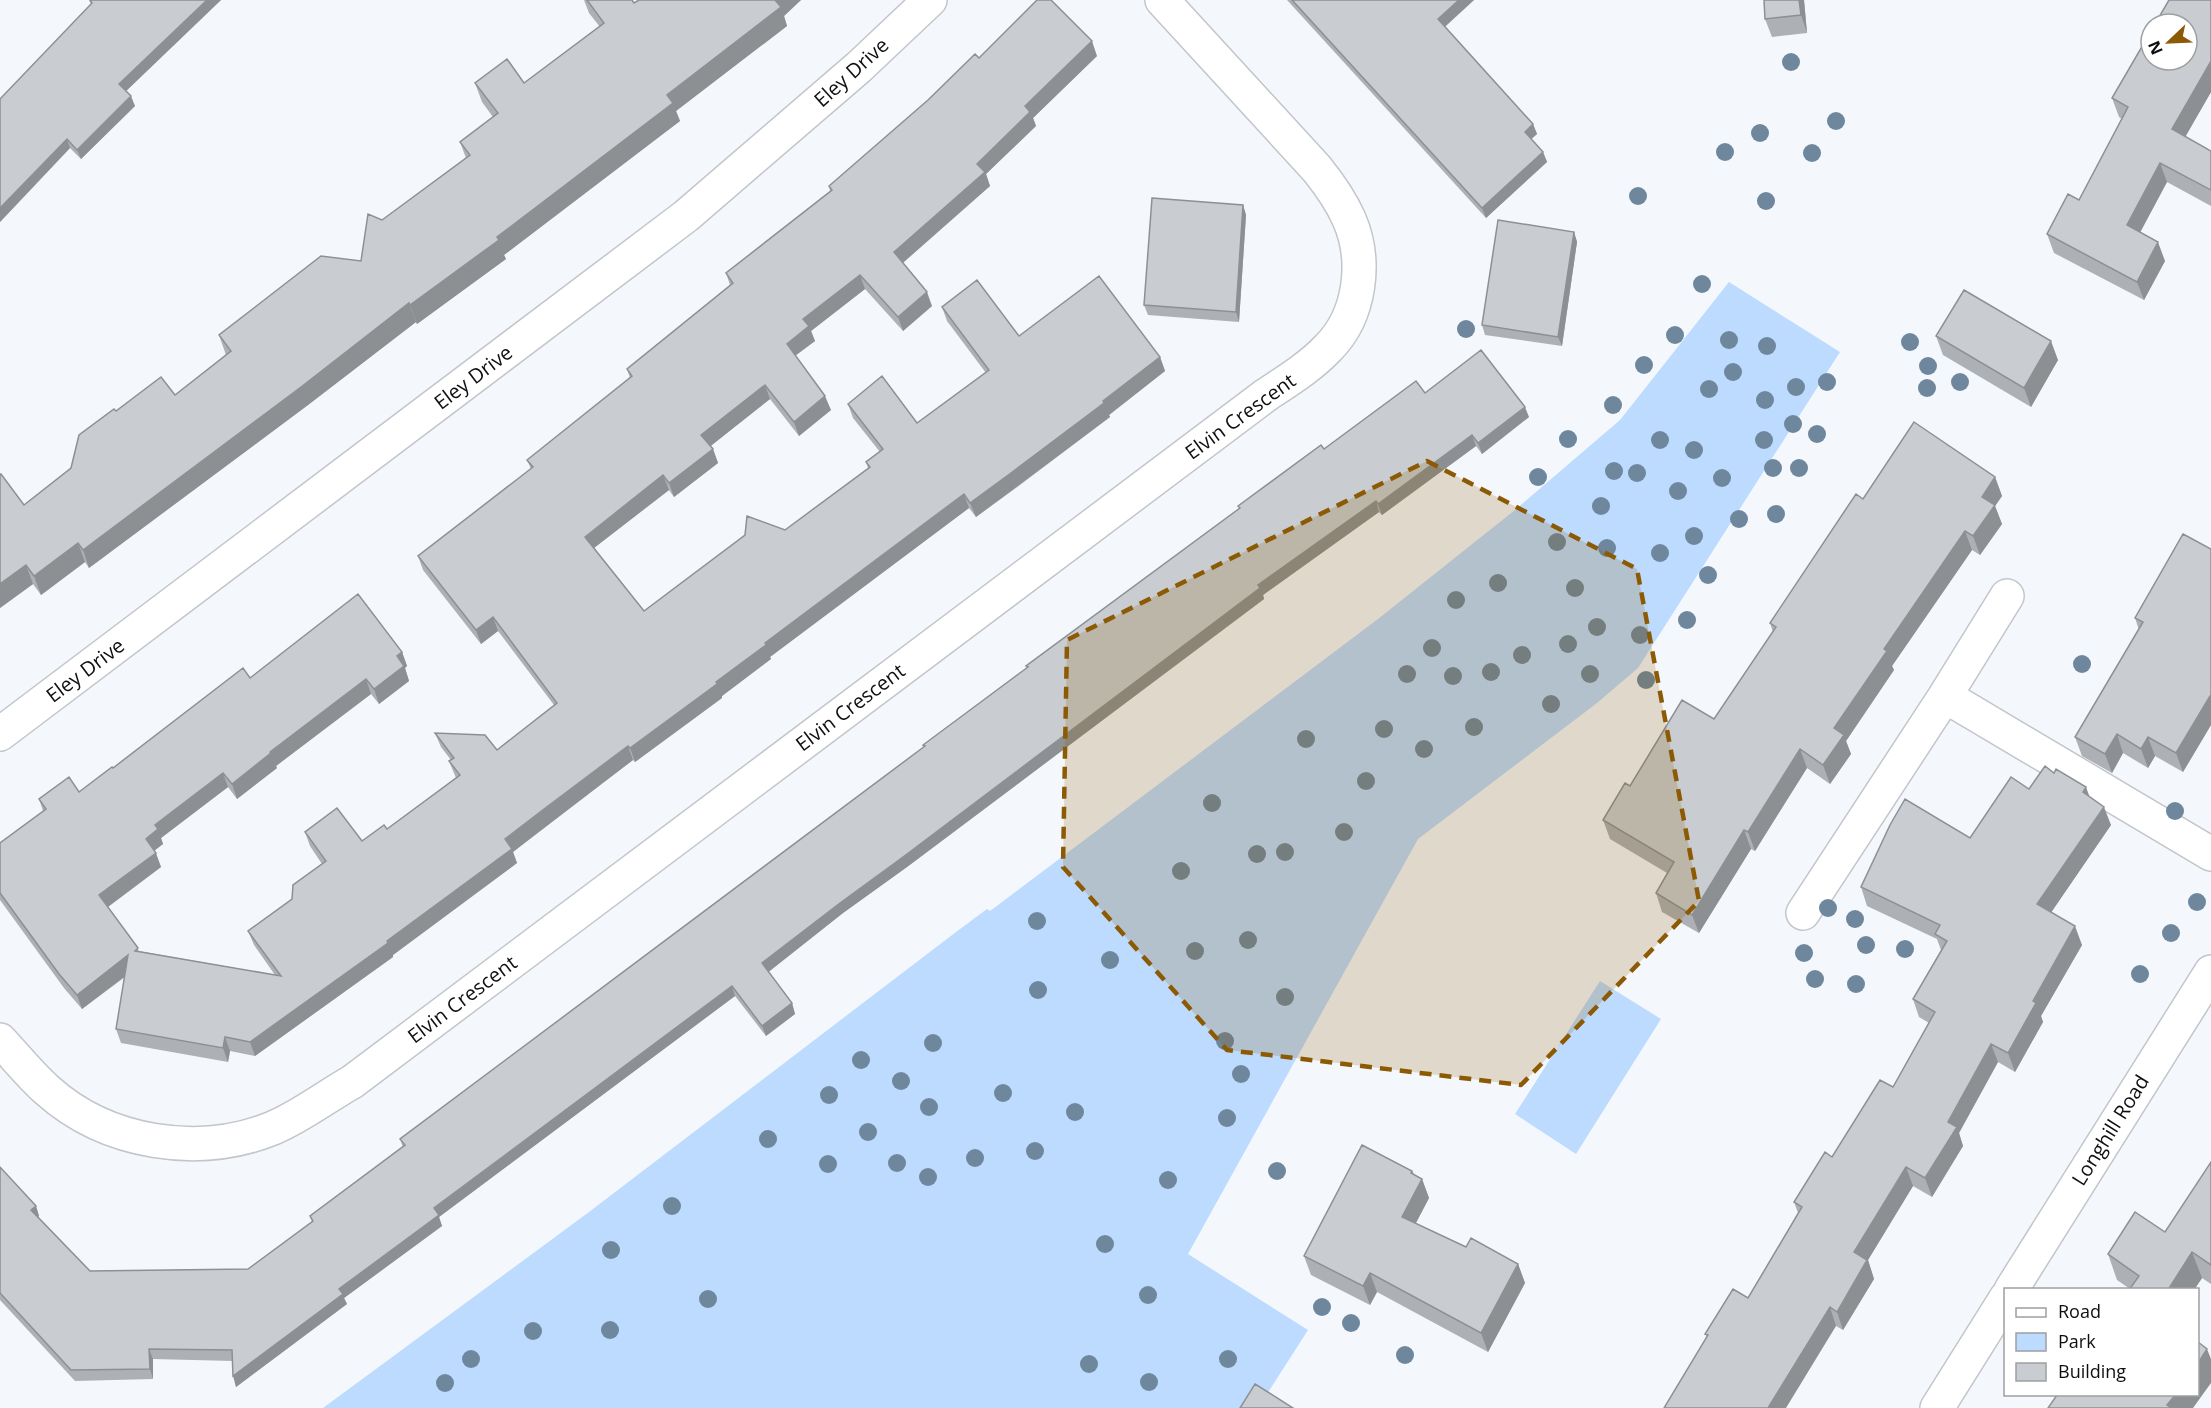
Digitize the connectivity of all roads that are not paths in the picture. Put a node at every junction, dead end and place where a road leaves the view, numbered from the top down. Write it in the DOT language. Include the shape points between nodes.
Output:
graph roads {
  1 [pos="930,0"];
  2 [pos="1162,0"];
  3 [pos="2007,596"];
  4 [pos="1946,696"];
  5 [pos="0,734"];
  6 [pos="2211,854"];
  7 [pos="1803,913"];
  8 [pos="2211,972"];
  9 [pos="0,1040"];
  10 [pos="2012,1288"];
  11 [pos="2004,1301"];
  12 [pos="1937,1408"];
  1 -- 5 [label="street, Eley Drive" via="859,67 686,216"];
  2 -- 9 [label="street, Elvin Crescent" via="1317,169 1350,222 1358,253 1358,287 1347,321 1329,348 352,1082 276,1127 235,1140 188,1144 116,1131 91,1120 47,1090"];
  3 -- 4 [label="street"];
  4 -- 6 [label="street"];
  4 -- 7 [label="street"];
  8 -- 10 [label="street, Longhill Road"];
  11 -- 12 [label="street"];
}
